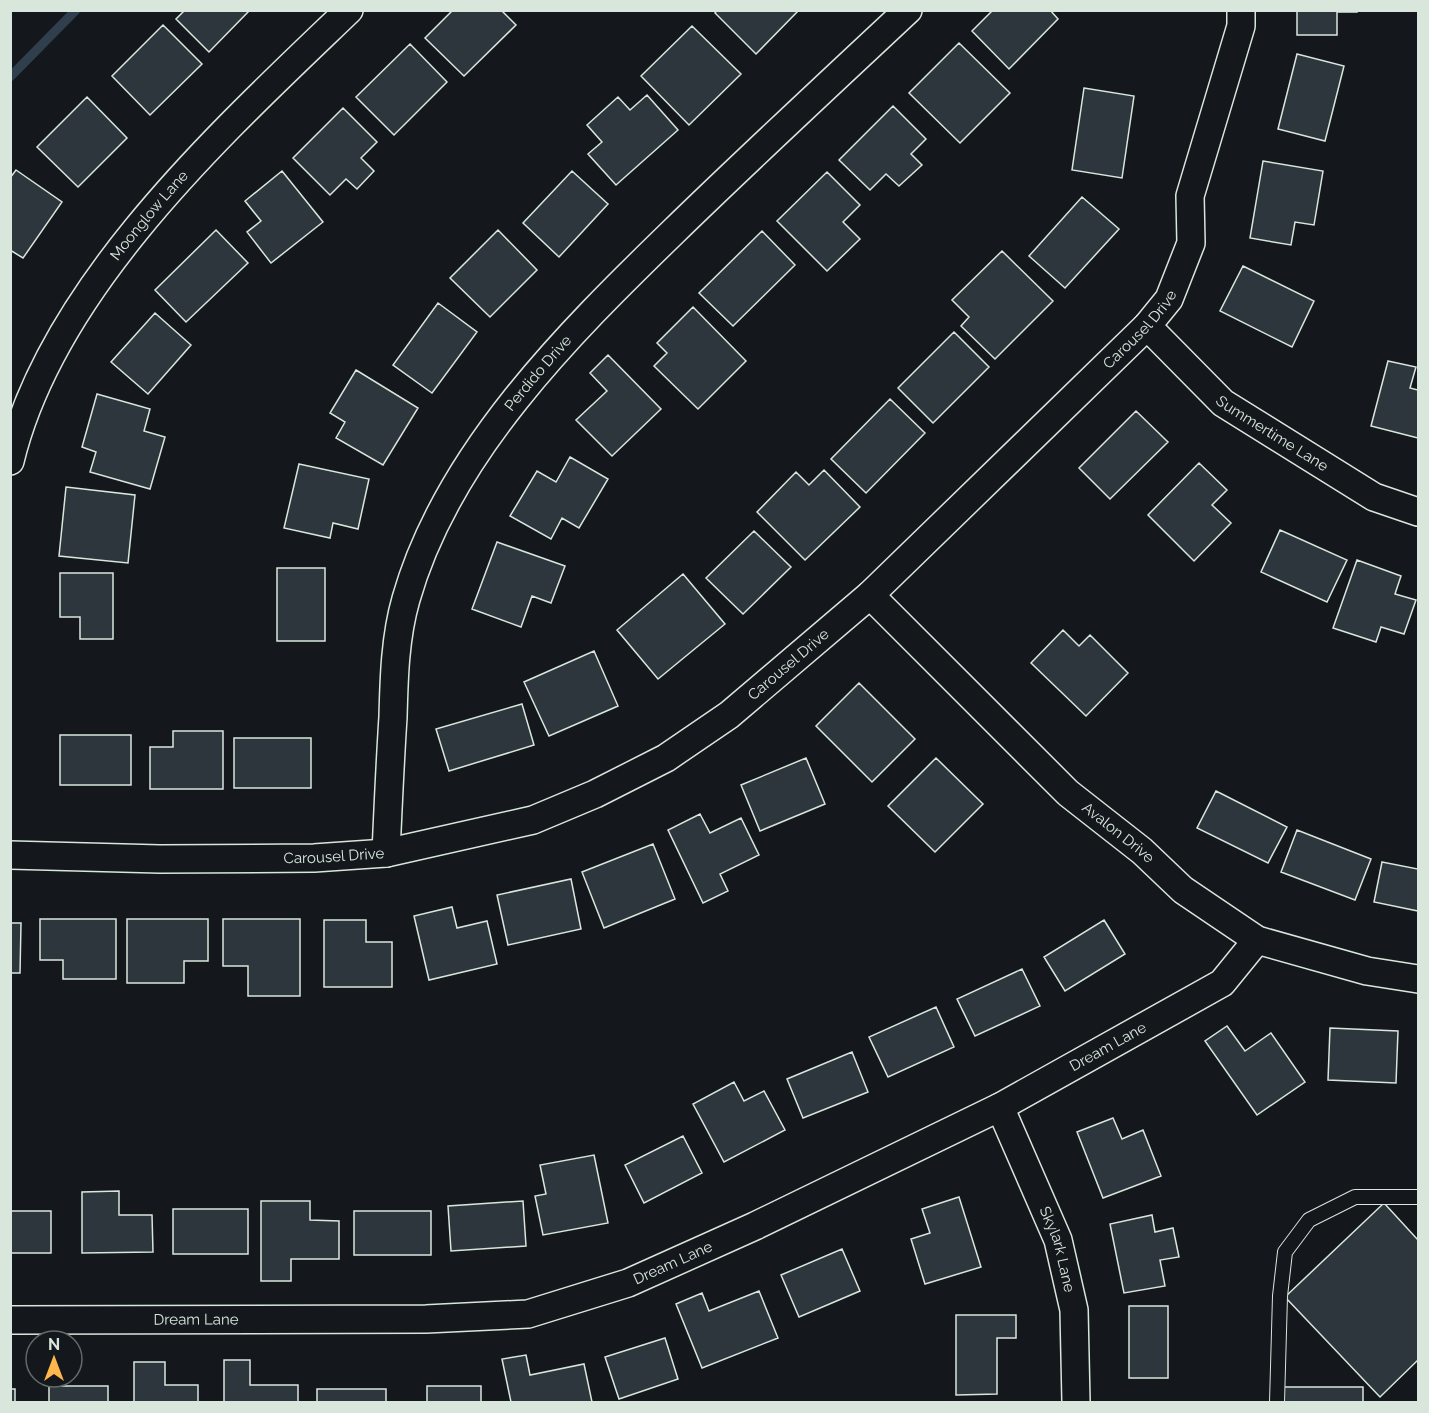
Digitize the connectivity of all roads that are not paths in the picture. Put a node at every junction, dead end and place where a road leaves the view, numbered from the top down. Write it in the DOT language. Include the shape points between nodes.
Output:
graph roads {
  1 [pos="349,10"];
  2 [pos="908,10"];
  3 [pos="1241,10"];
  4 [pos="1147,326"];
  5 [pos="10,461"];
  6 [pos="1419,512"];
  7 [pos="870,595"];
  8 [pos="386,853"];
  9 [pos="10,855"];
  10 [pos="1257,940"];
  11 [pos="1419,979"];
  12 [pos="1000,1107"];
  13 [pos="1419,1197"];
  14 [pos="10,1320"];
  15 [pos="1076,1402"];
  16 [pos="1277,1402"];
  1 -- 5 [label="street, Moonglow Lane" via="165,195 83,301 43,367"];
  2 -- 8 [label="street, Perdido Drive" via="578,324 502,416 459,481 425,547 406,599 395,658"];
  3 -- 4 [label="street, Carousel Drive" via="1241,26 1190,196 1191,243 1170,299"];
  4 -- 6 [label="street, Summertime Lane" via="1223,403 1374,496"];
  4 -- 7 [label="street, Carousel Drive"];
  7 -- 8 [label="street, Carousel Drive" via="729,715 666,758 533,820"];
  7 -- 10 [label="street, Avalon Drive" via="1068,793 1142,851 1183,890"];
  8 -- 9 [label="street, Carousel Drive" via="184,859"];
  10 -- 11 [label="street, Avalon Drive" via="1367,971"];
  10 -- 12 [label="street, Dream Lane" via="1222,983"];
  12 -- 14 [label="street, Dream Lane" via="628,1283 528,1314 426,1319"];
  12 -- 15 [label="street, Skylark Lane" via="1059,1240 1074,1310"];
  13 -- 16 [label="lane" via="1355,1197 1309,1220 1285,1252"];
}
